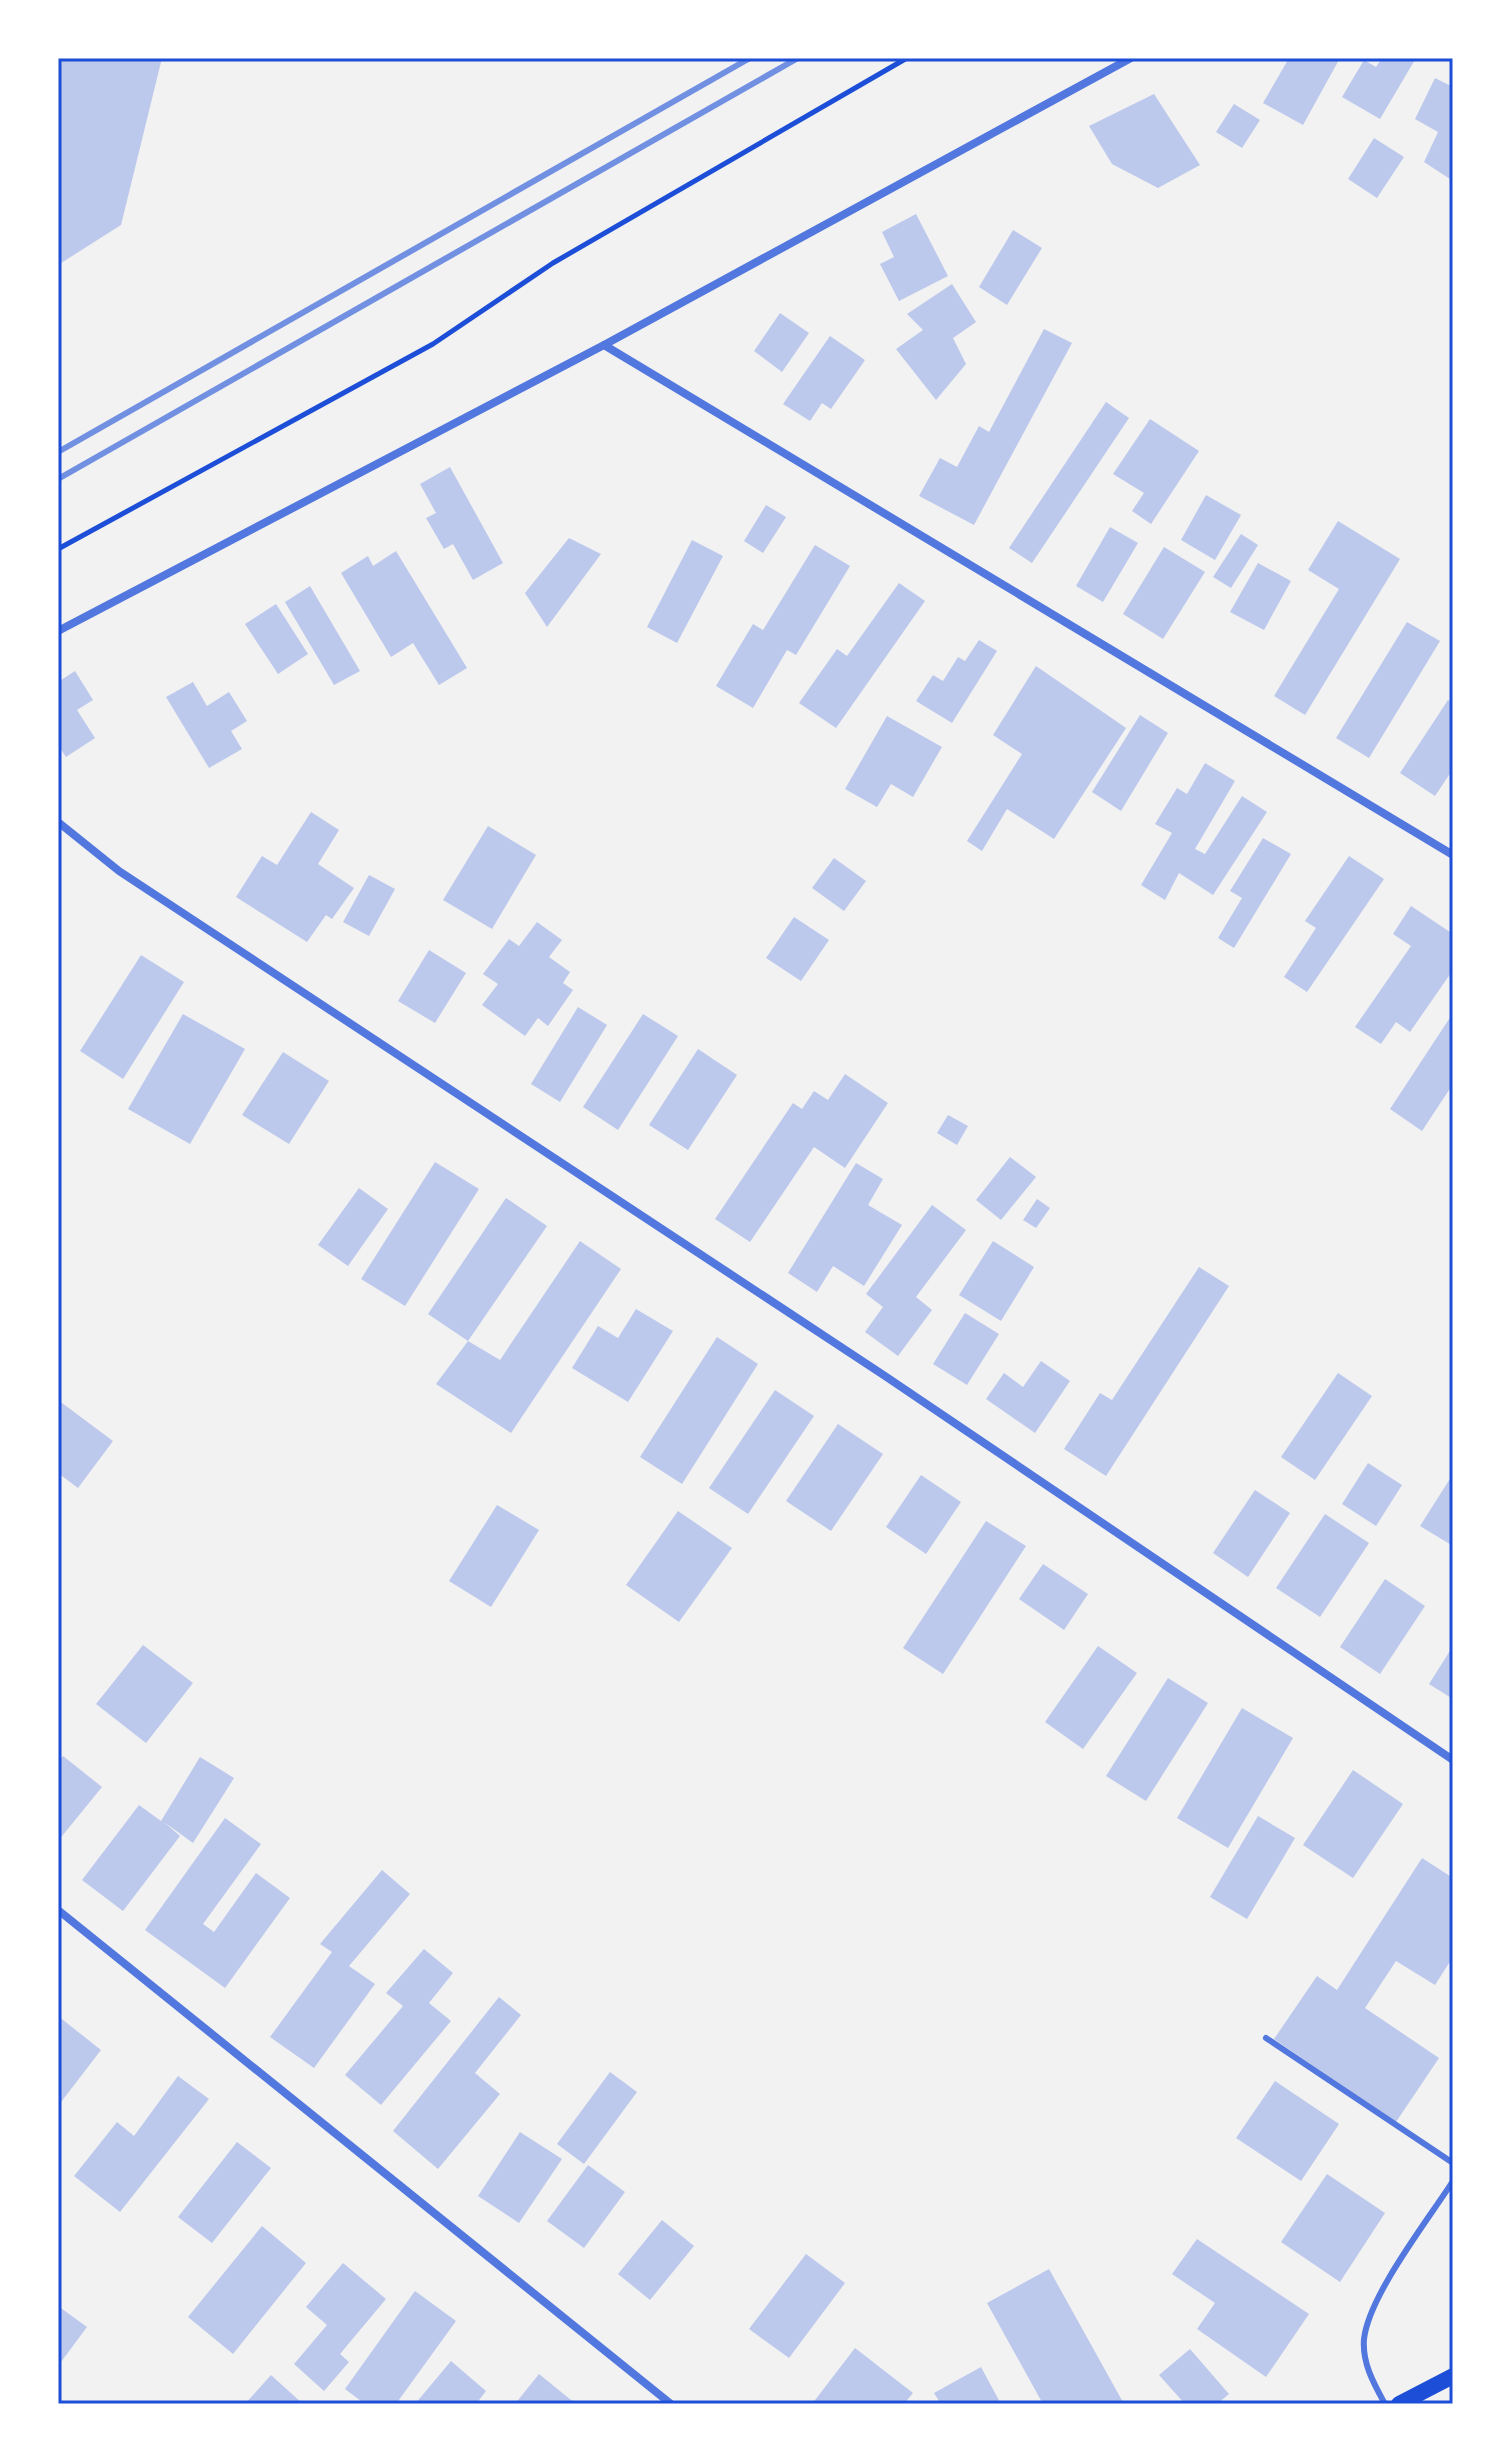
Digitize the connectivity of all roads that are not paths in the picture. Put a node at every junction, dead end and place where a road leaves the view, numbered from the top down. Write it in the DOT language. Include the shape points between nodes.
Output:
graph roads {
  1 [pos="1131,58"];
  2 [pos="604,345"];
  3 [pos="58,631"];
  4 [pos="58,822"];
  5 [pos="1453,855"];
  6 [pos="1453,1760"];
  7 [pos="58,1910"];
  8 [pos="1266,2038"];
  9 [pos="1453,2163"];
  10 [pos="1453,2181"];
  11 [pos="1453,2376"];
  12 [pos="671,2404"];
  13 [pos="1385,2404"];
  14 [pos="1399,2404"];
  1 -- 2 [label="street"];
  2 -- 3 [label="street"];
  2 -- 5 [label="street"];
  4 -- 6 [label="street" via="132,880 885,1376"];
  7 -- 12 [label="street"];
  8 -- 9 [label="lane"];
  10 -- 13 [label="lane" via="1370,2317 1364,2340 1369,2377"];
  11 -- 14 [label="main road"];
}
